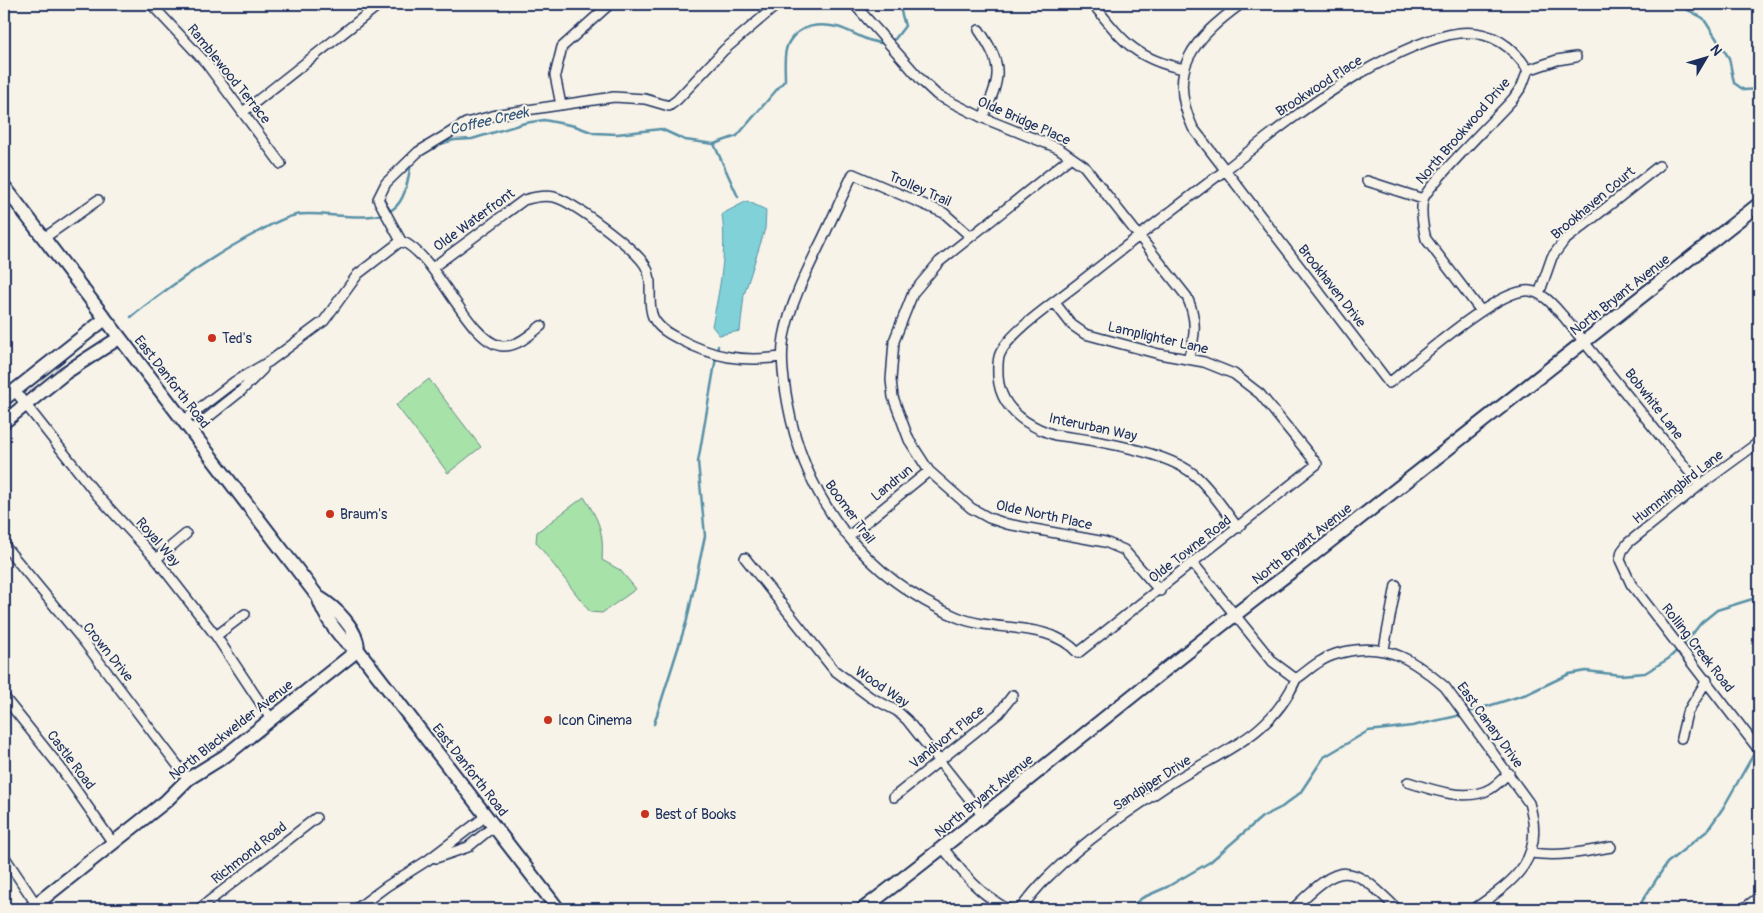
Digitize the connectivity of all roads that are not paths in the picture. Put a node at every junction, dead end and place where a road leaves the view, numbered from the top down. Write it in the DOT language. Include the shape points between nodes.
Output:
graph roads {
  1 [pos="151,4"];
  2 [pos="380,4"];
  3 [pos="610,4"];
  4 [pos="778,4"];
  5 [pos="854,4"];
  6 [pos="1093,4"];
  7 [pos="1241,4"];
  8 [pos="979,30"];
  9 [pos="1576,56"];
  10 [pos="1184,69"];
  11 [pos="1528,70"];
  12 [pos="561,105"];
  13 [pos="244,112"];
  14 [pos="983,118"];
  15 [pos="1071,157"];
  16 [pos="281,164"];
  17 [pos="1659,166"];
  18 [pos="1225,170"];
  19 [pos="854,174"];
  20 [pos="1367,181"];
  21 [pos="4,186"];
  22 [pos="98,200"];
  23 [pos="1423,200"];
  24 [pos="1759,204"];
  25 [pos="970,236"];
  26 [pos="1139,236"];
  27 [pos="44,238"];
  28 [pos="401,240"];
  29 [pos="432,268"];
  30 [pos="1539,294"];
  31 [pos="1055,303"];
  32 [pos="1481,311"];
  33 [pos="105,320"];
  34 [pos="541,326"];
  35 [pos="119,338"];
  36 [pos="1585,342"];
  37 [pos="782,357"];
  38 [pos="1188,359"];
  39 [pos="15,391"];
  40 [pos="4,399"];
  41 [pos="26,404"];
  42 [pos="4,422"];
  43 [pos="187,426"];
  44 [pos="1759,442"];
  45 [pos="1317,464"];
  46 [pos="928,471"];
  47 [pos="1700,485"];
  48 [pos="1238,528"];
  49 [pos="186,534"];
  50 [pos="849,536"];
  51 [pos="4,545"];
  52 [pos="745,558"];
  53 [pos="156,559"];
  54 [pos="1620,560"];
  55 [pos="1193,563"];
  56 [pos="1396,585"];
  57 [pos="1160,591"];
  58 [pos="1236,613"];
  59 [pos="245,614"];
  60 [pos="216,636"];
  61 [pos="1384,649"];
  62 [pos="358,650"];
  63 [pos="1078,654"];
  64 [pos="1296,679"];
  65 [pos="1707,680"];
  66 [pos="1013,695"];
  67 [pos="4,697"];
  68 [pos="271,719"];
  69 [pos="1681,738"];
  70 [pos="1759,750"];
  71 [pos="940,761"];
  72 [pos="1509,774"];
  73 [pos="188,778"];
  74 [pos="1408,782"];
  75 [pos="894,797"];
  76 [pos="486,816"];
  77 [pos="983,816"];
  78 [pos="316,818"];
  79 [pos="494,826"];
  80 [pos="114,843"];
  81 [pos="1611,847"];
  82 [pos="944,848"];
  83 [pos="1531,852"];
  84 [pos="4,856"];
  85 [pos="428,860"];
  86 [pos="1759,897"];
  87 [pos="33,907"];
  88 [pos="199,909"];
  89 [pos="356,909"];
  90 [pos="558,909"];
  91 [pos="863,909"];
  92 [pos="1008,909"];
  93 [pos="1020,909"];
  94 [pos="1293,909"];
  95 [pos="1397,909"];
  96 [pos="1474,909"];
  97 [pos="1743,909"];
  1 -- 13 [label="street, Ramblewood Terrace" via="187,41"];
  2 -- 13 [label="street"];
  3 -- 12 [label="street" via="562,47 555,75"];
  4 -- 12 [label="street" via="724,50 669,106 644,99 614,97"];
  5 -- 14 [label="street, Olde Bridge Place" via="937,95"];
  6 -- 10 [label="street" via="1128,46 1155,62"];
  7 -- 10 [label="street, Brookhaven Drive" via="1204,33"];
  8 -- 14 [label="street" via="998,64 998,74"];
  9 -- 11 [label="street"];
  10 -- 18 [label="street, Brookhaven Drive" via="1182,94 1185,111 1193,128"];
  11 -- 18 [label="street, Brookwood Place" via="1510,47 1491,36 1460,33 1434,39 1344,84"];
  11 -- 23 [label="street, North Brookwood Drive" via="1513,98 1434,181"];
  12 -- 28 [label="street" via="500,114 466,123 418,152 386,183 378,198"];
  13 -- 16 [label="street, Ramblewood Terrace"];
  14 -- 15 [label="street, Olde Bridge Place" via="1058,148"];
  15 -- 25 [label="street, Olde North Place"];
  15 -- 26 [label="street, Olde Bridge Place" via="1084,166"];
  17 -- 30 [label="street, Brookhaven Court" via="1564,241 1552,257"];
  18 -- 26 [label="street, Brookwood Place"];
  18 -- 32 [label="street, Brookhaven Drive" via="1390,383"];
  19 -- 25 [label="street, Trolley Trail" via="944,213"];
  19 -- 37 [label="street, Boomer Trail" via="791,308"];
  20 -- 23 [label="street"];
  21 -- 27 [label="street, East Danforth Road"];
  22 -- 27 [label="street"];
  23 -- 32 [label="street, North Brookwood Drive" via="1422,224 1426,239"];
  24 -- 36 [label="street, North Bryant Avenue"];
  25 -- 46 [label="street, Olde North Place" via="939,262 913,293 894,341 893,397 909,440"];
  26 -- 31 [label="street, Interurban Way"];
  26 -- 38 [label="street, Olde Bridge Place" via="1178,285 1193,311 1194,340"];
  27 -- 33 [label="street, East Danforth Road"];
  28 -- 29 [label="street" via="410,244"];
  28 -- 43 [label="street" via="358,274 324,321 270,362 234,382"];
  29 -- 34 [label="street" via="485,339 504,346 516,343"];
  29 -- 37 [label="street, Olde Waterfront" via="524,200 553,196 581,211 646,266 651,311 661,328 712,354 754,361"];
  30 -- 32 [label="street, Brookhaven Drive" via="1517,291"];
  30 -- 36 [label="street"];
  31 -- 38 [label="street, Lamplighter Lane" via="1072,325 1085,334"];
  31 -- 48 [label="street, Interurban Way" via="1013,336 999,355 998,383 1011,410 1040,430 1055,435 1161,456 1178,463 1211,492"];
  33 -- 35 [label="street, East Danforth Road"];
  33 -- 39 [label="street"];
  35 -- 41 [label="street" via="65,373"];
  35 -- 43 [label="street, East Danforth Road"];
  36 -- 47 [label="street, Bobwhite Lane"];
  36 -- 58 [label="street, North Bryant Avenue"];
  37 -- 50 [label="street, Boomer Trail" via="800,452 822,500"];
  38 -- 45 [label="street, Lamplighter Lane" via="1234,374 1260,394"];
  39 -- 40 [label="street"];
  39 -- 41 [label="street, Royal Way"];
  41 -- 42 [label="street"];
  41 -- 53 [label="street, Royal Way" via="97,495"];
  43 -- 62 [label="street, East Danforth Road" via="318,597 331,604 358,640"];
  44 -- 47 [label="street, Hummingbird Lane"];
  45 -- 48 [label="street, Olde Towne Road"];
  46 -- 50 [label="street, Landrun"];
  46 -- 57 [label="street, Olde North Place" via="971,508 989,518 1105,542 1124,550"];
  47 -- 54 [label="street, Hummingbird Lane" via="1628,543"];
  48 -- 55 [label="street, Olde Towne Road"];
  49 -- 53 [label="street"];
  50 -- 63 [label="street, Boomer Trail" via="880,570 934,606 977,623 1049,635 1070,644"];
  51 -- 73 [label="street, Crown Drive" via="85,643"];
  52 -- 71 [label="street, Wood Way" via="834,670 870,698 902,716"];
  53 -- 60 [label="street, Royal Way"];
  54 -- 65 [label="street, Rolling Creek Road" via="1631,584"];
  55 -- 57 [label="street, Olde Towne Road"];
  55 -- 58 [label="street"];
  56 -- 61 [label="street"];
  57 -- 63 [label="street, Olde Towne Road"];
  58 -- 64 [label="street" via="1273,662"];
  58 -- 77 [label="street, North Bryant Avenue"];
  59 -- 60 [label="street"];
  60 -- 68 [label="street, Royal Way"];
  61 -- 64 [label="street, East Canary Drive" via="1335,654"];
  61 -- 72 [label="street, East Canary Drive" via="1414,663 1445,687"];
  62 -- 68 [label="street, North Blackwelder Avenue"];
  62 -- 76 [label="street, East Danforth Road"];
  64 -- 93 [label="street, Sandpiper Drive" via="1281,705 1253,735 1172,782 1092,840 1049,875"];
  65 -- 69 [label="street" via="1687,713"];
  65 -- 70 [label="street, Rolling Creek Road"];
  66 -- 71 [label="street, Vandivort Place" via="999,713"];
  67 -- 80 [label="street, Castle Road" via="60,767"];
  68 -- 73 [label="street, North Blackwelder Avenue" via="225,756"];
  71 -- 75 [label="street, Vandivort Place"];
  71 -- 77 [label="street, Wood Way"];
  72 -- 74 [label="street" via="1490,789 1476,794 1429,789"];
  72 -- 83 [label="street, East Canary Drive" via="1529,802 1534,819"];
  73 -- 80 [label="street, North Blackwelder Avenue" via="166,801"];
  76 -- 79 [label="street, East Danforth Road"];
  76 -- 85 [label="street"];
  77 -- 82 [label="street, North Bryant Avenue"];
  78 -- 88 [label="street, Richmond Road"];
  79 -- 85 [label="street" via="468,847"];
  79 -- 90 [label="street, East Danforth Road"];
  80 -- 87 [label="street, North Blackwelder Avenue"];
  81 -- 83 [label="street" via="1549,856"];
  82 -- 91 [label="street, North Bryant Avenue"];
  82 -- 92 [label="street" via="967,878 991,900"];
  83 -- 96 [label="street" via="1511,882"];
  84 -- 87 [label="street"];
  85 -- 89 [label="street"];
  86 -- 97 [label="street"];
  94 -- 95 [label="street" via="1325,880 1348,874 1358,875 1369,882"];
}
